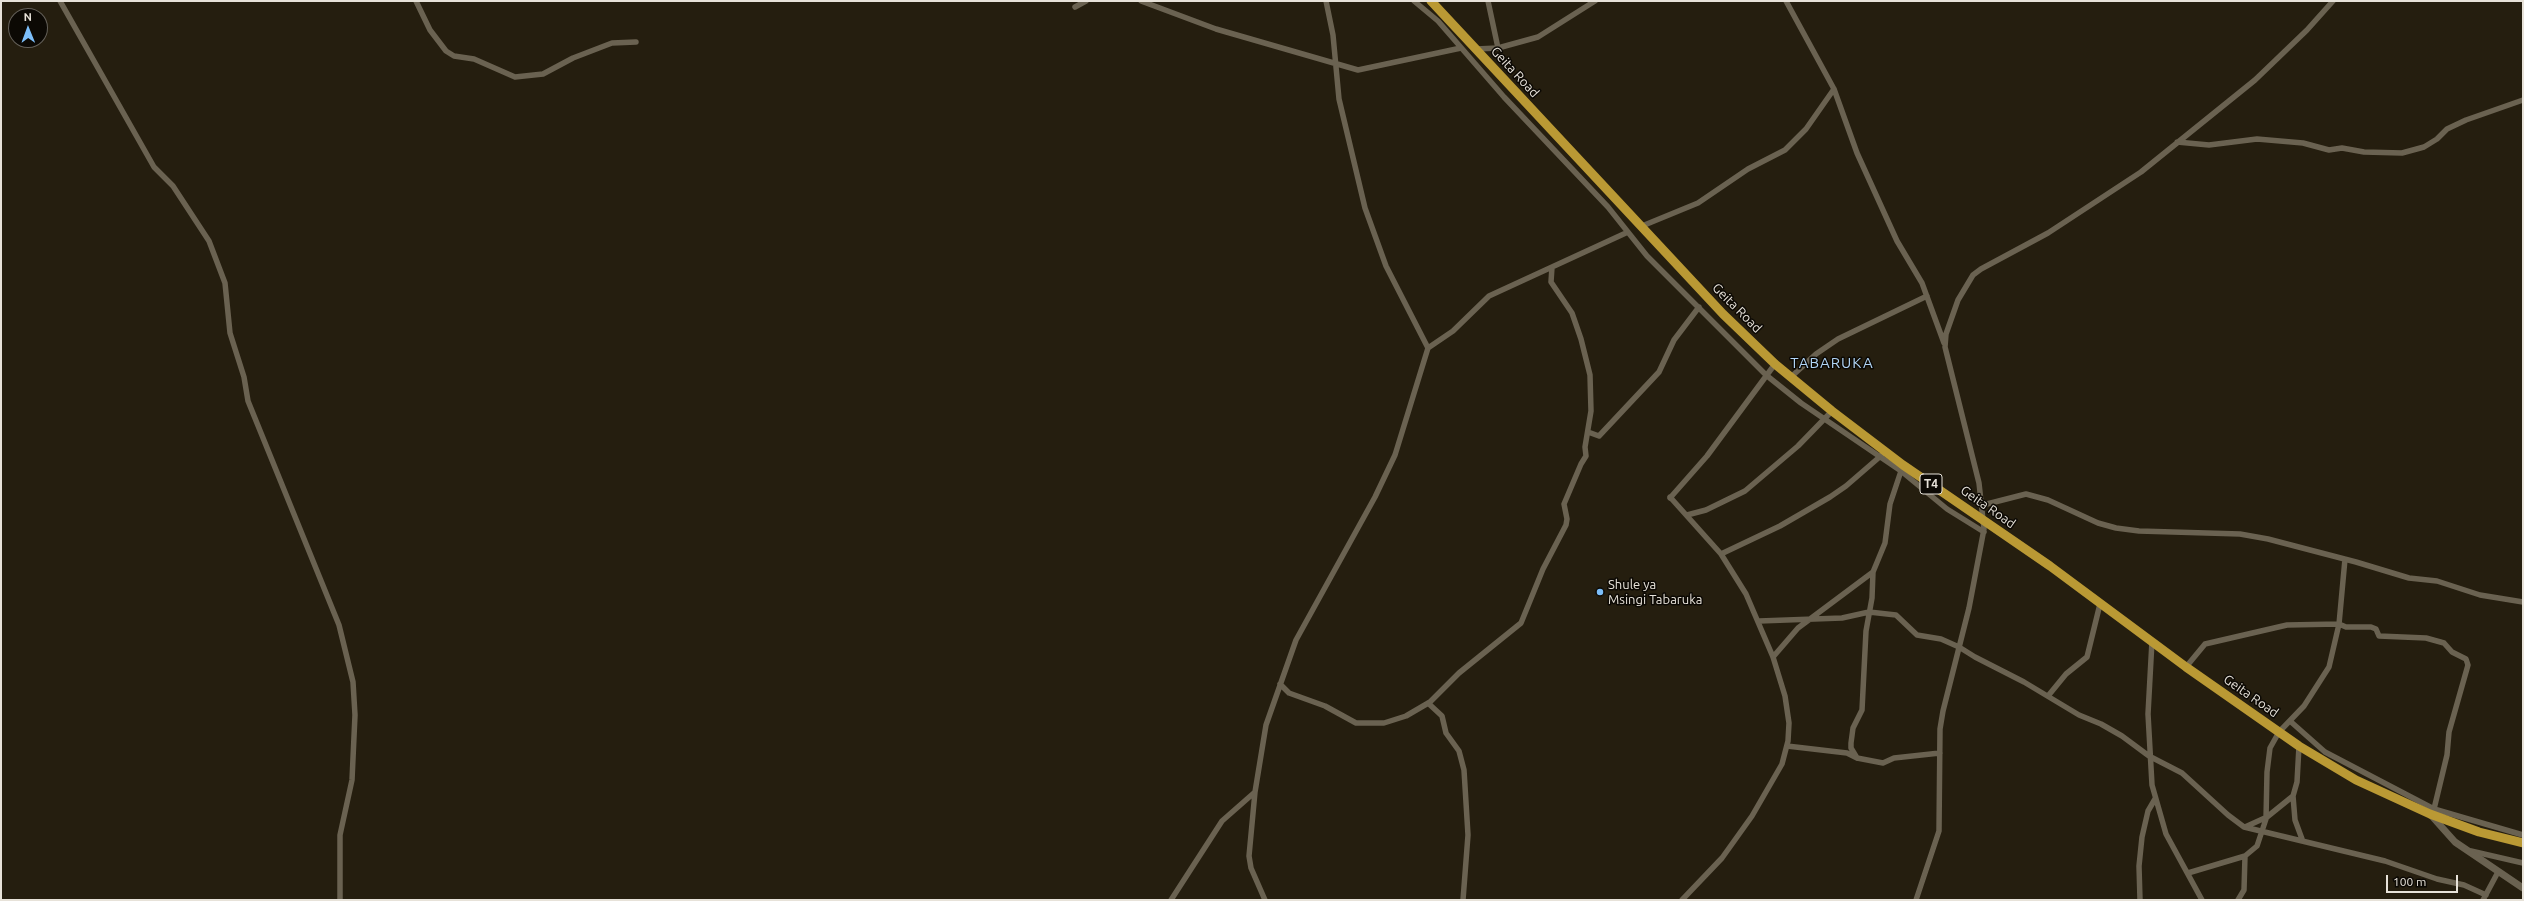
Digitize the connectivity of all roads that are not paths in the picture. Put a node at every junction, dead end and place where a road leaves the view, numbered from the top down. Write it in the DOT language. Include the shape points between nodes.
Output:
graph roads {
  1 [pos="60,1"];
  2 [pos="416,1"];
  3 [pos="1086,1"];
  4 [pos="1141,1"];
  5 [pos="1326,1"];
  6 [pos="1414,1"];
  7 [pos="1431,1"];
  8 [pos="1488,1"];
  9 [pos="1595,1"];
  10 [pos="1786,1"];
  11 [pos="2333,1"];
  12 [pos="1075,7"];
  13 [pos="636,42"];
  14 [pos="1461,48"];
  15 [pos="1498,48"];
  16 [pos="1476,49"];
  17 [pos="1334,64"];
  18 [pos="1834,89"];
  19 [pos="2523,100"];
  20 [pos="2177,142"];
  21 [pos="1642,226"];
  22 [pos="1628,232"];
  23 [pos="1552,267"];
  24 [pos="1927,296"];
  25 [pos="1699,307"];
  26 [pos="1945,347"];
  27 [pos="1428,348"];
  28 [pos="1775,364"];
  29 [pos="1766,375"];
  30 [pos="1791,377"];
  31 [pos="1832,411"];
  32 [pos="1824,419"];
  33 [pos="1588,432"];
  34 [pos="1883,454"];
  35 [pos="1902,468"];
  36 [pos="1982,505"];
  37 [pos="1687,515"];
  38 [pos="1985,520"];
  39 [pos="1984,532"];
  40 [pos="1721,554"];
  41 [pos="2345,559"];
  42 [pos="1873,572"];
  43 [pos="2523,602"];
  44 [pos="2100,604"];
  45 [pos="1869,612"];
  46 [pos="1811,620"];
  47 [pos="1759,621"];
  48 [pos="2339,624"];
  49 [pos="2152,641"];
  50 [pos="1959,647"];
  51 [pos="1773,657"];
  52 [pos="2186,667"];
  53 [pos="1280,684"];
  54 [pos="2048,696"];
  55 [pos="1428,703"];
  56 [pos="2290,721"];
  57 [pos="2279,732"];
  58 [pos="1787,746"];
  59 [pos="2299,746"];
  60 [pos="1940,753"];
  61 [pos="2149,756"];
  62 [pos="1857,758"];
  63 [pos="1255,792"];
  64 [pos="2293,796"];
  65 [pos="2155,799"];
  66 [pos="2432,811"];
  67 [pos="2267,817"];
  68 [pos="2244,827"];
  69 [pos="2264,831"];
  70 [pos="2523,835"];
  71 [pos="2302,839"];
  72 [pos="2523,843"];
  73 [pos="2467,850"];
  74 [pos="2245,856"];
  75 [pos="2523,863"];
  76 [pos="2498,872"];
  77 [pos="2188,873"];
  78 [pos="2523,888"];
  79 [pos="2484,898"];
  80 [pos="340,900"];
  81 [pos="1171,900"];
  82 [pos="1265,900"];
  83 [pos="1463,900"];
  84 [pos="1682,900"];
  85 [pos="1916,900"];
  86 [pos="2140,900"];
  87 [pos="2202,900"];
  88 [pos="2238,900"];
  1 -- 80 [label="street" via="154,167 173,186 209,241 225,283 230,333 244,377 248,401 340,626 353,682 355,710 352,780 340,834"];
  2 -- 13 [label="street" via="430,30 446,51 515,77 543,74 573,58 612,43"];
  3 -- 12 [label="street"];
  4 -- 17 [label="street" via="1216,29"];
  5 -- 17 [label="street" via="1333,35"];
  6 -- 14 [label="street" via="1438,21"];
  7 -- 16 [label="highway, Geita Road / T4"];
  8 -- 15 [label="street"];
  9 -- 15 [label="street" via="1538,37"];
  10 -- 18 [label="street"];
  11 -- 20 [label="street" via="2255,80"];
  14 -- 17 [label="street" via="1358,70"];
  14 -- 22 [label="street"];
  15 -- 16 [label="street"];
  16 -- 21 [label="highway, Geita Road / T4"];
  17 -- 27 [label="street" via="1339,99 1369,221 1386,266"];
  18 -- 21 [label="street" via="1806,128 1785,150 1748,169 1698,204"];
  18 -- 24 [label="street" via="1857,153 1897,241"];
  19 -- 20 [label="street" via="2466,120 2448,129 2424,147 2402,153 2364,152 2342,148 2329,150 2303,143 2261,140 2209,145"];
  20 -- 26 [label="street" via="2141,172 2048,234 1973,275 1952,315"];
  21 -- 28 [label="highway, Geita Road / T4" via="1723,314"];
  22 -- 23 [label="street"];
  22 -- 25 [label="street" via="1647,256"];
  23 -- 27 [label="street" via="1489,296 1452,331"];
  23 -- 33 [label="street" via="1551,282 1574,316 1588,365 1591,411"];
  24 -- 26 [label="street"];
  24 -- 30 [label="street" via="1838,339 1816,354"];
  25 -- 29 [label="street"];
  25 -- 33 [label="street" via="1674,340 1659,372 1599,436"];
  26 -- 36 [label="street"];
  27 -- 53 [label="street" via="1395,455 1372,503 1303,626"];
  28 -- 29 [label="street"];
  28 -- 30 [label="highway, Geita Road / T4"];
  29 -- 32 [label="street"];
  29 -- 37 [label="street" via="1712,450 1670,498"];
  30 -- 31 [label="highway, Geita Road / T4"];
  31 -- 32 [label="street"];
  31 -- 34 [label="highway, Geita Road / T4"];
  32 -- 34 [label="street"];
  32 -- 37 [label="street" via="1798,446 1745,491 1706,510"];
  33 -- 55 [label="street" via="1584,447 1586,456 1564,504 1568,519 1566,525 1543,568 1521,623 1459,673"];
  34 -- 35 [label="highway, Geita Road / T4"];
  34 -- 40 [label="street" via="1830,497 1780,526"];
  35 -- 38 [label="highway, Geita Road / T4"];
  35 -- 39 [label="street" via="1947,509"];
  35 -- 42 [label="street" via="1890,504 1885,544"];
  36 -- 38 [label="street"];
  36 -- 41 [label="street" via="2026,494 2043,498 2098,523 2116,528 2240,534"];
  37 -- 40 [label="street"];
  38 -- 39 [label="street"];
  38 -- 44 [label="highway, Geita Road / T4"];
  39 -- 50 [label="street"];
  40 -- 47 [label="street" via="1746,594"];
  41 -- 43 [label="street" via="2409,578 2437,581 2480,594"];
  41 -- 48 [label="street"];
  42 -- 45 [label="street"];
  42 -- 46 [label="street"];
  44 -- 49 [label="highway, Geita Road / T4"];
  44 -- 54 [label="street" via="2087,657 2066,674"];
  45 -- 46 [label="street" via="1842,618"];
  45 -- 50 [label="street" via="1896,615 1917,634 1941,639"];
  45 -- 62 [label="street" via="1862,710 1851,743"];
  46 -- 47 [label="street"];
  46 -- 51 [label="street" via="1790,635"];
  47 -- 51 [label="street"];
  48 -- 52 [label="street" via="2287,625 2213,641 2205,644"];
  48 -- 56 [label="street" via="2329,668 2304,706"];
  48 -- 66 [label="street" via="2346,627 2375,628 2381,636 2397,635 2437,640 2466,659 2467,670 2449,732 2447,755"];
  49 -- 52 [label="highway, Geita Road / T4"];
  49 -- 61 [label="street" via="2148,693"];
  50 -- 54 [label="street"];
  50 -- 60 [label="street" via="1943,711"];
  51 -- 58 [label="street" via="1787,707"];
  52 -- 57 [label="highway, Geita Road / T4"];
  53 -- 55 [label="street" via="1289,693 1325,706 1356,723 1384,723 1406,716"];
  53 -- 63 [label="street" via="1261,746"];
  54 -- 61 [label="street" via="2122,736"];
  55 -- 83 [label="street" via="1442,716 1446,733 1459,751 1464,770 1468,835"];
  56 -- 57 [label="street"];
  56 -- 66 [label="street" via="2325,752"];
  57 -- 59 [label="highway, Geita Road / T4"];
  57 -- 67 [label="street" via="2273,741 2267,762"];
  58 -- 62 [label="street" via="1848,754"];
  58 -- 84 [label="street" via="1782,764 1744,830 1704,879"];
  59 -- 64 [label="street" via="2297,782"];
  59 -- 66 [label="highway, Geita Road / T4" via="2356,780"];
  60 -- 62 [label="street" via="1894,758 1883,763"];
  60 -- 85 [label="street" via="1939,831"];
  61 -- 65 [label="street"];
  61 -- 68 [label="street" via="2182,773"];
  63 -- 81 [label="street" via="1222,821"];
  63 -- 82 [label="street" via="1249,856 1251,868"];
  64 -- 67 [label="street"];
  64 -- 71 [label="street" via="2295,820"];
  65 -- 77 [label="street" via="2166,834"];
  65 -- 86 [label="street" via="2148,811 2142,837 2138,866"];
  66 -- 70 [label="street"];
  66 -- 72 [label="highway, Geita Road / T4" via="2479,832"];
  66 -- 73 [label="street" via="2448,836"];
  67 -- 68 [label="street"];
  67 -- 69 [label="street"];
  68 -- 69 [label="street"];
  69 -- 71 [label="street"];
  69 -- 74 [label="street" via="2257,846"];
  71 -- 79 [label="street" via="2464,885"];
  73 -- 75 [label="street"];
  73 -- 76 [label="street"];
  74 -- 77 [label="street"];
  74 -- 88 [label="street" via="2244,890"];
  76 -- 78 [label="street"];
  76 -- 79 [label="street"];
  77 -- 87 [label="street"];
}
